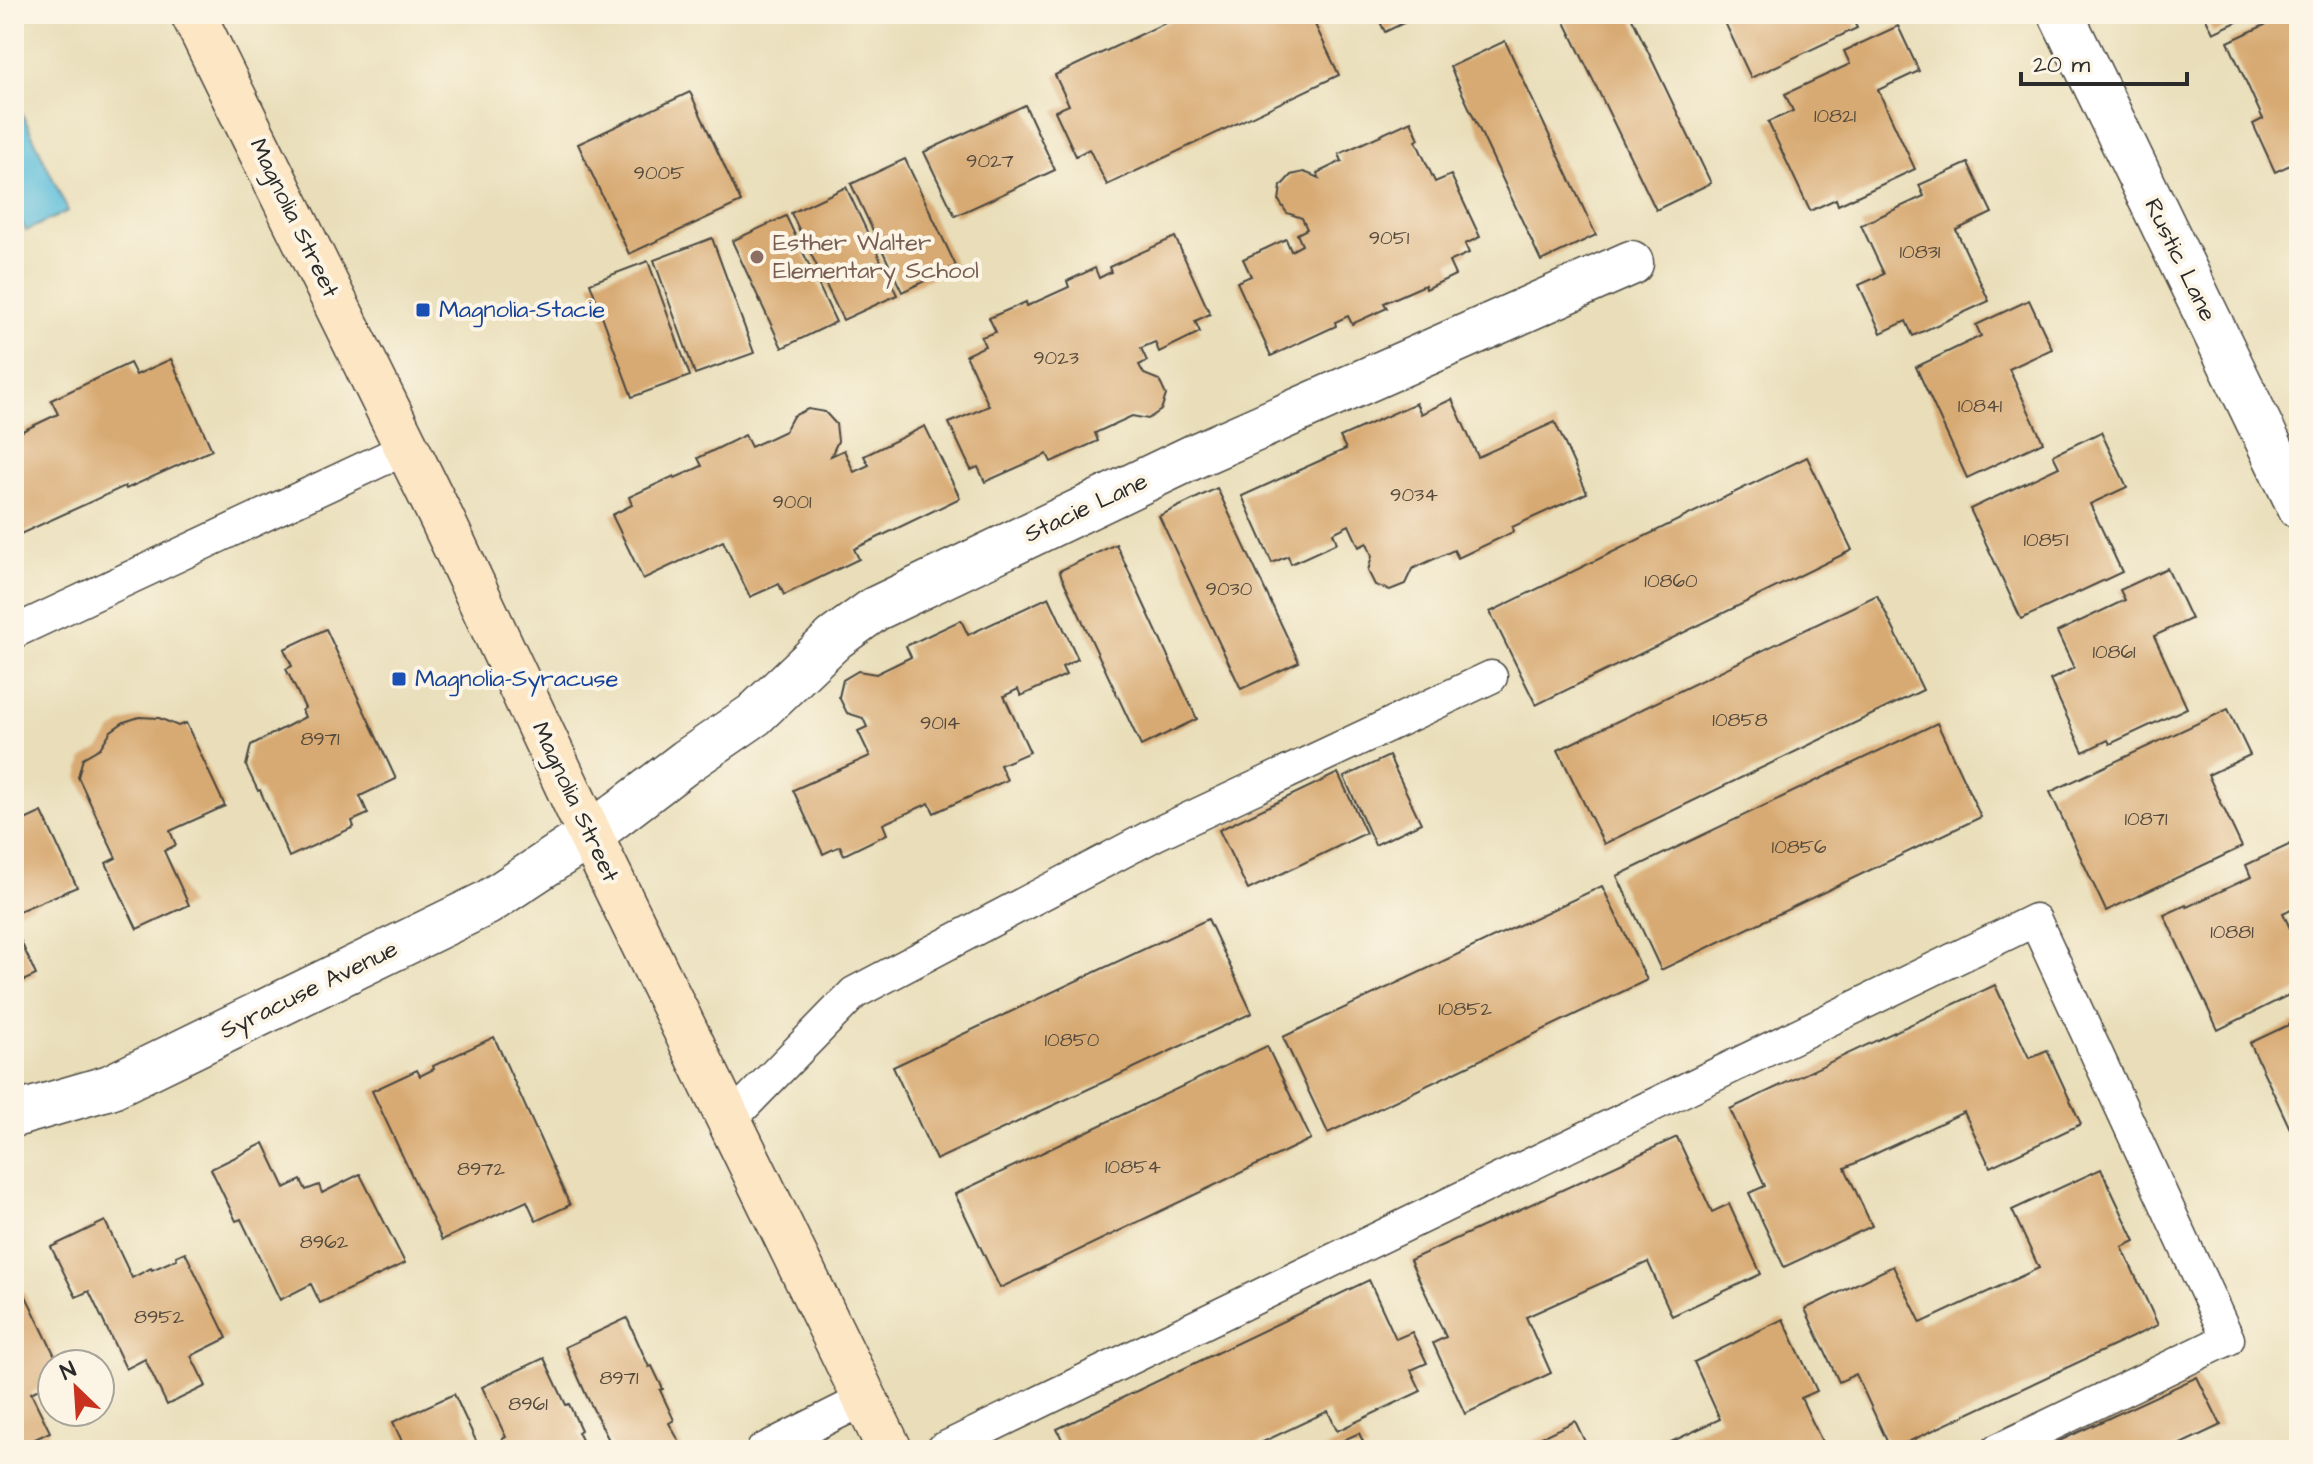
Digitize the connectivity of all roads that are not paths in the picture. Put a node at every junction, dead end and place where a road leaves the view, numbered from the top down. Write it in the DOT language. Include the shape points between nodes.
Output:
graph roads {
  1 [pos="193,14"];
  2 [pos="2061,14"];
  3 [pos="1631,263"];
  4 [pos="407,448"];
  5 [pos="2299,506"];
  6 [pos="14,632"];
  7 [pos="1491,677"];
  8 [pos="590,835"];
  9 [pos="14,1115"];
  10 [pos="729,1121"];
  11 [pos="865,1399"];
  12 [pos="763,1450"];
  13 [pos="890,1450"];
  14 [pos="941,1450"];
  15 [pos="1998,1450"];
  1 -- 4 [label="main road, Magnolia Street"];
  2 -- 5 [label="street, Rustic Lane"];
  3 -- 8 [label="street, Stacie Lane" via="1197,455 875,609 835,638 754,715"];
  4 -- 6 [label="lane"];
  4 -- 8 [label="main road, Magnolia Street"];
  7 -- 10 [label="lane" via="1154,835 854,993"];
  8 -- 9 [label="street, Syracuse Avenue" via="487,903 110,1087"];
  8 -- 10 [label="main road, Magnolia Street"];
  10 -- 11 [label="main road, Magnolia Street"];
  11 -- 12 [label="lane"];
  11 -- 13 [label="main road, Magnolia Street"];
  14 -- 15 [label="lane" via="2035,920 2228,1339"];
}
